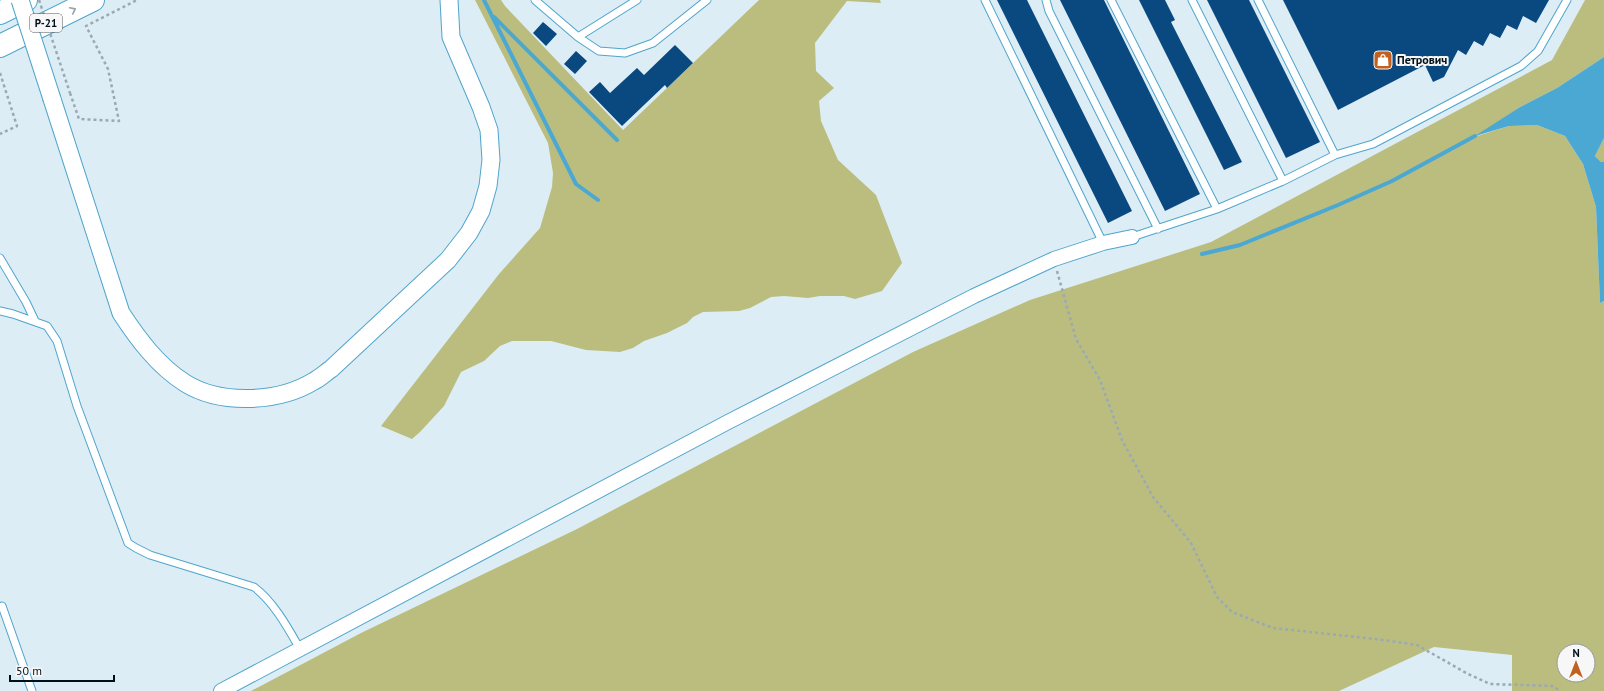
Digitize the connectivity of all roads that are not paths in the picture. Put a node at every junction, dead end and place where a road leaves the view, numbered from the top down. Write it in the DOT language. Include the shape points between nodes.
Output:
graph roads {
  1 [pos="20,0"];
  2 [pos="26,0"];
  3 [pos="93,0"];
  4 [pos="449,0"];
  5 [pos="637,0"];
  6 [pos="707,0"];
  7 [pos="985,0"];
  8 [pos="1046,0"];
  9 [pos="1111,0"];
  10 [pos="1192,0"];
  11 [pos="1258,0"];
  12 [pos="538,1"];
  13 [pos="1566,1"];
  14 [pos="0,13"];
  15 [pos="578,37"];
  16 [pos="0,46"];
  17 [pos="1335,155"];
  18 [pos="1283,181"];
  19 [pos="1217,209"];
  20 [pos="1158,229"];
  21 [pos="1132,237"];
  22 [pos="1103,243"];
  23 [pos="0,258"];
  24 [pos="0,311"];
  25 [pos="35,322"];
  26 [pos="2,606"];
  27 [pos="300,650"];
  28 [pos="32,691"];
  29 [pos="221,691"];
  1 -- 4 [label="street, bridge" via="121,313 138,338 161,364 185,383 212,395 245,400 294,390 313,382 331,368 448,260 469,232 481,210 488,186 491,160 489,130 451,37"];
  2 -- 14 [label="main road, Р-21"];
  16 -- 3 [label="main road, Р-21, one-way"];
  5 -- 15 [label="lane"];
  6 -- 15 [label="lane" via="653,43 625,53 599,51"];
  7 -- 22 [label="lane"];
  8 -- 20 [label="lane" via="1049,11"];
  9 -- 19 [label="lane"];
  10 -- 18 [label="lane"];
  11 -- 17 [label="lane"];
  12 -- 15 [label="lane"];
  13 -- 17 [label="lane" via="1538,51 1521,66 1373,144"];
  17 -- 18 [label="lane"];
  18 -- 19 [label="lane"];
  19 -- 20 [label="lane"];
  20 -- 21 [label="lane"];
  21 -- 22 [label="street"];
  22 -- 27 [label="street" via="1054,259 974,296 728,422"];
  23 -- 25 [label="lane"];
  24 -- 25 [label="lane"];
  25 -- 27 [label="lane" via="47,326 57,341 77,406 128,543 150,555 254,587 264,594"];
  26 -- 28 [label="lane"];
  27 -- 29 [label="street"];
}
